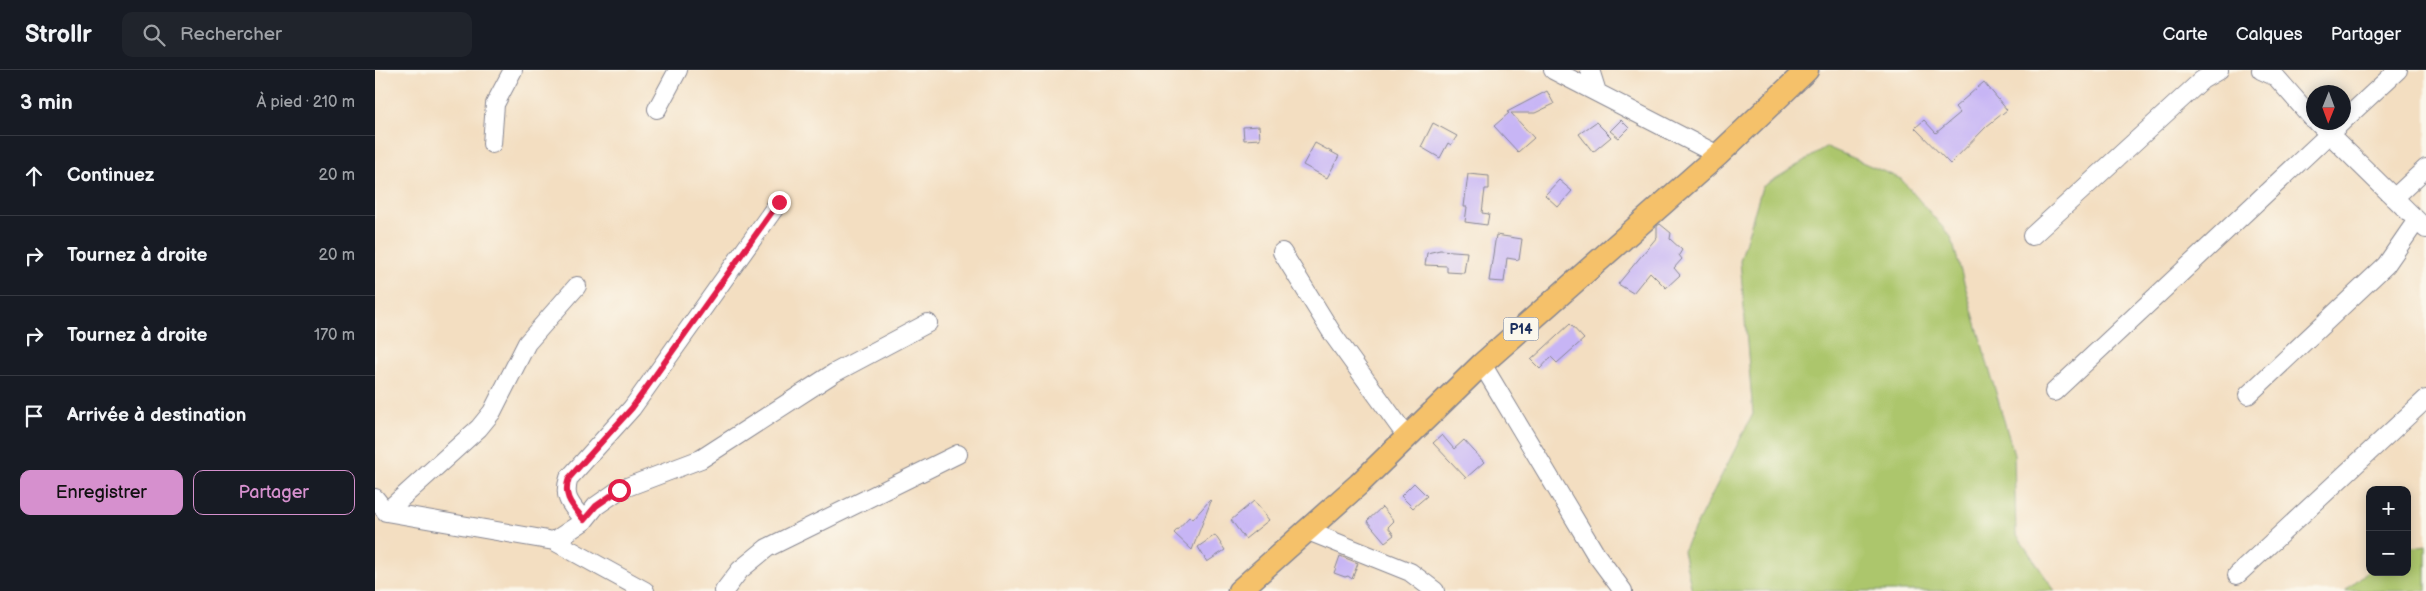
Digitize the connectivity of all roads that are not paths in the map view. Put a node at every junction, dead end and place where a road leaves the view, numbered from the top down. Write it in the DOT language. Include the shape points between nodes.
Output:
graph roads {
  1 [pos="513,70"];
  2 [pos="678,70"];
  3 [pos="1553,70"];
  4 [pos="1590,70"];
  5 [pos="1807,70"];
  6 [pos="2219,70"];
  7 [pos="2398,70"];
  8 [pos="2273,72"];
  9 [pos="1597,92"];
  10 [pos="657,109"];
  11 [pos="2306,111"];
  12 [pos="2351,114"];
  13 [pos="2322,130"];
  14 [pos="2324,130"];
  15 [pos="492,144"];
  16 [pos="1718,155"];
  17 [pos="2426,168"];
  18 [pos="2394,198"];
  19 [pos="779,202"];
  20 [pos="2421,225"];
  21 [pos="2032,236"];
  22 [pos="1282,252"];
  23 [pos="577,286"];
  24 [pos="927,323"];
  25 [pos="1482,364"];
  26 [pos="2054,392"];
  27 [pos="2247,395"];
  28 [pos="2426,400"];
  29 [pos="1407,438"];
  30 [pos="958,454"];
  31 [pos="381,505"];
  32 [pos="584,520"];
  33 [pos="1308,531"];
  34 [pos="554,541"];
  35 [pos="2237,575"];
  36 [pos="645,591"];
  37 [pos="724,591"];
  38 [pos="1239,591"];
  39 [pos="1435,591"];
  40 [pos="1623,591"];
  1 -- 15 [label="street" via="495,104"];
  2 -- 10 [label="street"];
  3 -- 9 [label="street"];
  4 -- 9 [label="street"];
  5 -- 16 [label="main road, P14"];
  6 -- 21 [label="street" via="2202,80"];
  7 -- 12 [label="street"];
  8 -- 11 [label="street"];
  9 -- 16 [label="street"];
  13 -- 26 [label="street"];
  14 -- 18 [label="street"];
  16 -- 25 [label="main road, P14"];
  17 -- 18 [label="street"];
  18 -- 20 [label="street"];
  19 -- 32 [label="street" via="632,408 569,478 566,497"];
  20 -- 27 [label="street" via="2385,265"];
  22 -- 29 [label="street" via="1333,336"];
  23 -- 31 [label="street" via="527,343 492,412 479,428"];
  24 -- 32 [label="street" via="834,372 701,459 619,490 596,506"];
  25 -- 29 [label="main road, P14"];
  25 -- 40 [label="street" via="1595,553"];
  28 -- 35 [label="street"];
  29 -- 33 [label="main road, P14"];
  30 -- 37 [label="street" via="767,548 740,570"];
  31 -- 34 [label="street"];
  32 -- 34 [label="street"];
  33 -- 38 [label="main road, P14"];
  33 -- 39 [label="street" via="1410,572"];
  34 -- 36 [label="street"];
}
